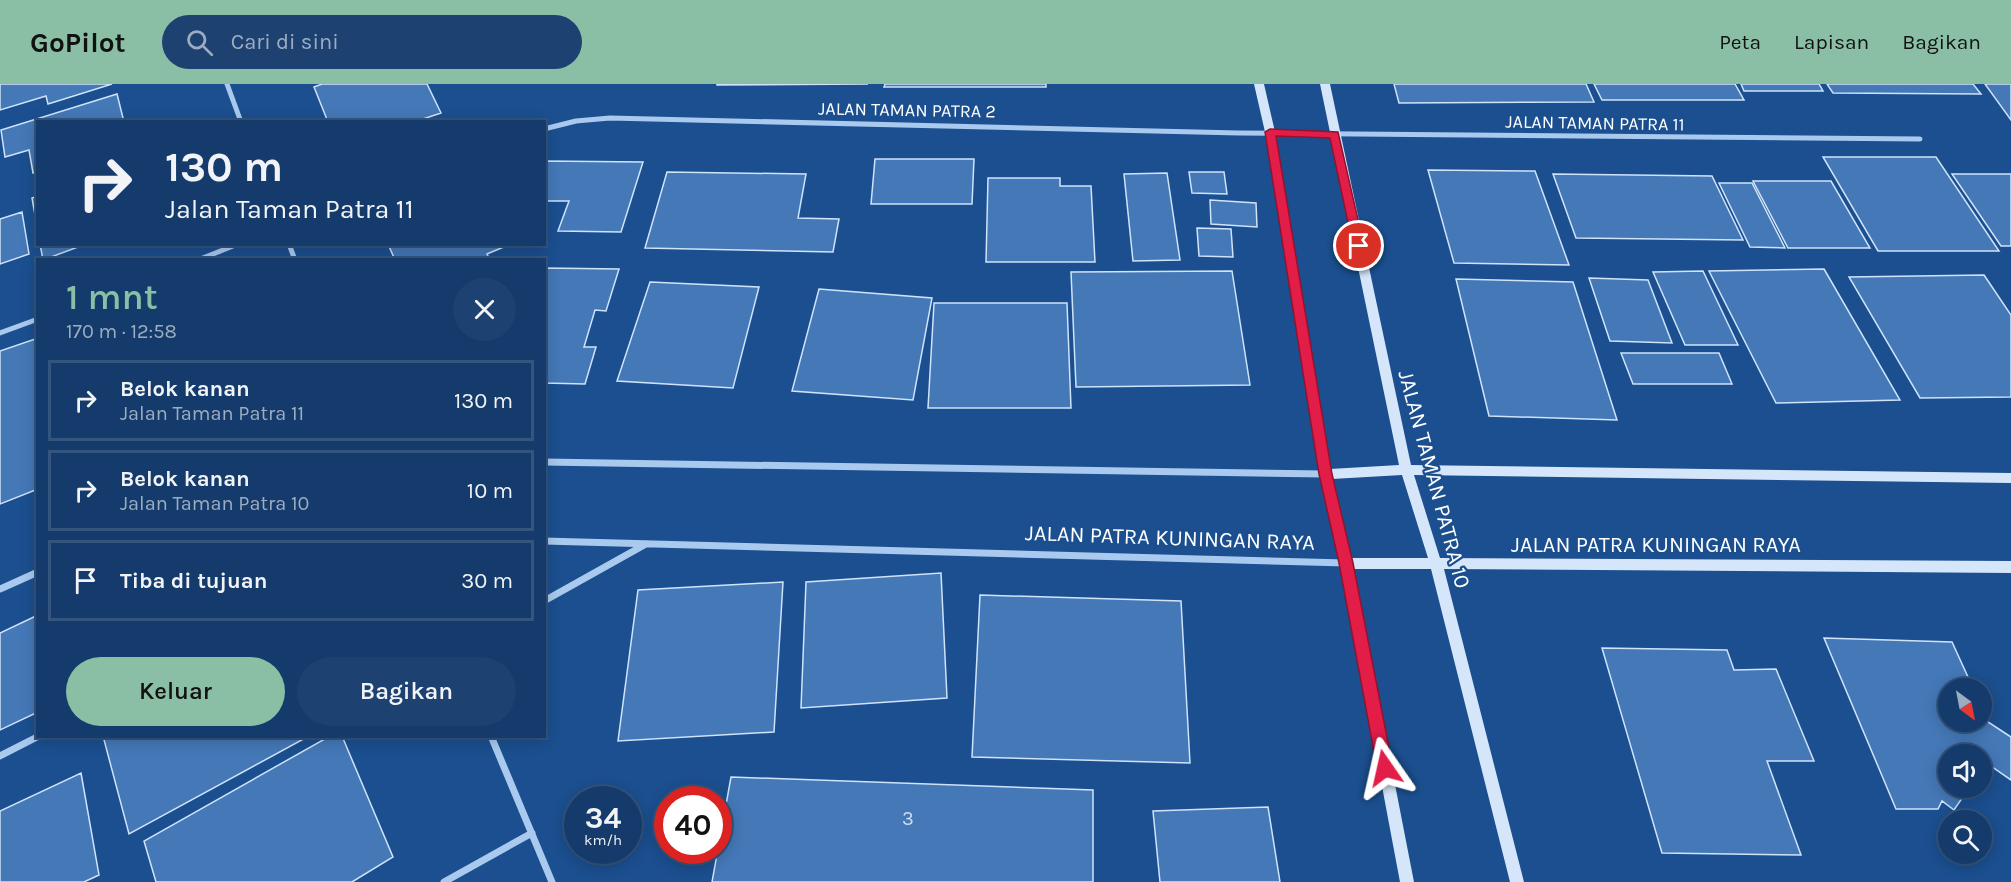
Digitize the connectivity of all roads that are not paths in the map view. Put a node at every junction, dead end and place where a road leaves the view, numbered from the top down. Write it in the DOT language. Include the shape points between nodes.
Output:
graph roads {
  1 [pos="227,84"];
  2 [pos="1259,84"];
  3 [pos="1325,84"];
  4 [pos="241,120"];
  5 [pos="546,128"];
  6 [pos="1270,132"];
  7 [pos="1335,134"];
  8 [pos="1920,139"];
  9 [pos="233,246"];
  10 [pos="203,258"];
  11 [pos="36,320"];
  12 [pos="0,333"];
  13 [pos="546,462"];
  14 [pos="1407,470"];
  15 [pos="1325,474"];
  16 [pos="2011,478"];
  17 [pos="546,541"];
  18 [pos="646,544"];
  19 [pos="1346,563"];
  20 [pos="1436,564"];
  21 [pos="2011,567"];
  22 [pos="36,573"];
  23 [pos="0,589"];
  24 [pos="546,600"];
  25 [pos="36,738"];
  26 [pos="493,738"];
  27 [pos="0,756"];
  28 [pos="532,833"];
  29 [pos="444,882"];
  30 [pos="552,882"];
  31 [pos="1407,882"];
  32 [pos="1517,882"];
  1 -- 4 [label="street"];
  2 -- 6 [label="street"];
  3 -- 7 [label="street, JALAN TAMAN PATRA 10"];
  5 -- 6 [label="street, JALAN TAMAN PATRA 2" via="610,118"];
  6 -- 7 [label="street, JALAN TAMAN PATRA 11"];
  6 -- 15 [label="street"];
  7 -- 8 [label="street, JALAN TAMAN PATRA 11"];
  7 -- 14 [label="street, JALAN TAMAN PATRA 10"];
  9 -- 10 [label="street"];
  11 -- 12 [label="street"];
  13 -- 15 [label="street"];
  14 -- 15 [label="street"];
  14 -- 16 [label="street"];
  14 -- 20 [label="street, JALAN TAMAN PATRA 10"];
  15 -- 19 [label="street"];
  17 -- 18 [label="street, JALAN PATRA KUNINGAN RAYA"];
  18 -- 19 [label="street, JALAN PATRA KUNINGAN RAYA"];
  18 -- 24 [label="street"];
  19 -- 20 [label="street, JALAN PATRA KUNINGAN RAYA"];
  19 -- 31 [label="street"];
  20 -- 21 [label="street, JALAN PATRA KUNINGAN RAYA"];
  20 -- 32 [label="street, JALAN TAMAN PATRA 10"];
  22 -- 23 [label="street"];
  25 -- 27 [label="street"];
  26 -- 28 [label="street"];
  28 -- 29 [label="street"];
  28 -- 30 [label="street"];
}
